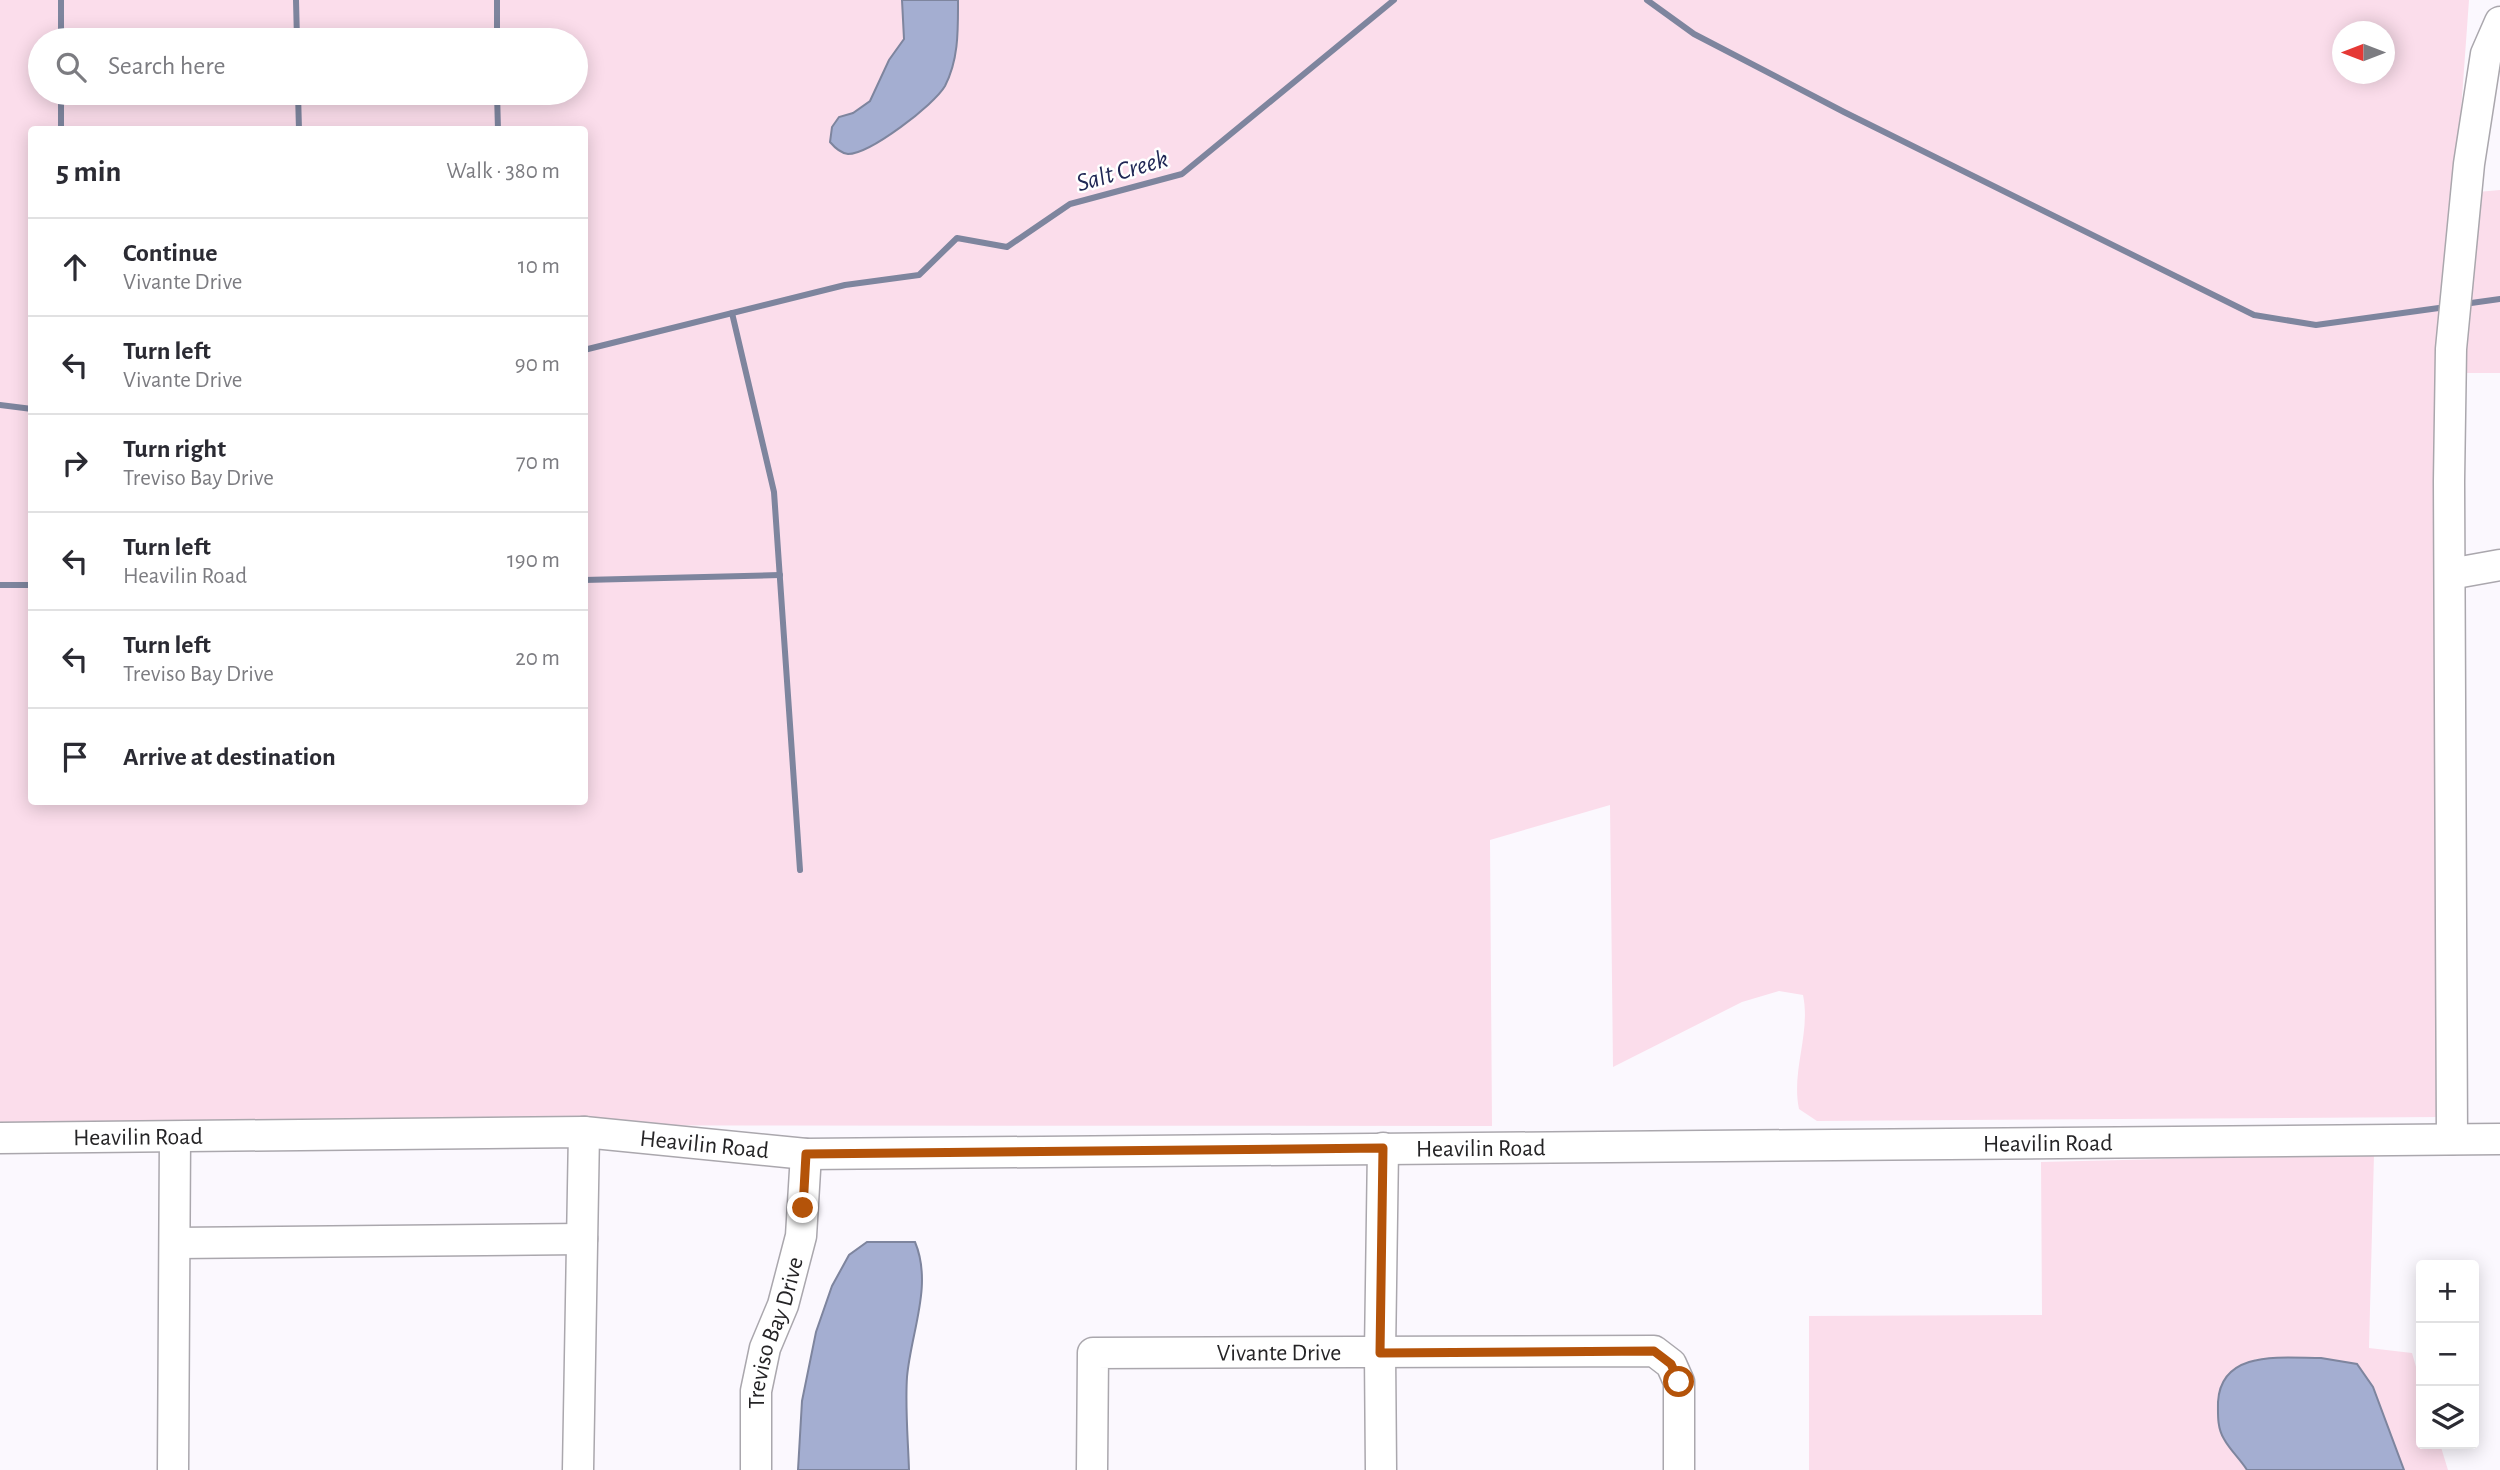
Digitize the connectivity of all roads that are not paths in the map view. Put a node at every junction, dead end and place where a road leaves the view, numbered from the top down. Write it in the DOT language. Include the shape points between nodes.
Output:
graph roads {
  1 [pos="2500,22"];
  2 [pos="2491,83"];
  3 [pos="2500,565"];
  4 [pos="2450,574"];
  5 [pos="583,1132"];
  6 [pos="175,1137"];
  7 [pos="0,1138"];
  8 [pos="2452,1139"];
  9 [pos="2500,1139"];
  10 [pos="1383,1148"];
  11 [pos="806,1154"];
  12 [pos="582,1239"];
  13 [pos="174,1243"];
  14 [pos="1380,1353"];
  15 [pos="173,1470"];
  16 [pos="578,1470"];
  17 [pos="756,1470"];
  18 [pos="1092,1470"];
  19 [pos="1381,1470"];
  20 [pos="1679,1470"];
  1 -- 2 [label="street" via="2486,54"];
  2 -- 4 [label="street" via="2469,164 2451,349"];
  3 -- 4 [label="street"];
  4 -- 8 [label="street"];
  5 -- 6 [label="street, Heavilin Road"];
  5 -- 11 [label="street, Heavilin Road"];
  5 -- 12 [label="street"];
  6 -- 7 [label="street, Heavilin Road"];
  6 -- 13 [label="street"];
  8 -- 9 [label="street, Heavilin Road"];
  8 -- 10 [label="street, Heavilin Road"];
  10 -- 11 [label="street, Heavilin Road"];
  10 -- 14 [label="street"];
  11 -- 17 [label="street, Treviso Bay Drive" via="802,1236 783,1305 765,1348 756,1391"];
  12 -- 13 [label="street"];
  12 -- 16 [label="street"];
  13 -- 15 [label="street"];
  14 -- 18 [label="street, Vivante Drive" via="1093,1353"];
  14 -- 19 [label="street"];
  14 -- 20 [label="street, Vivante Drive" via="1654,1351 1671,1364 1679,1382"];
}
